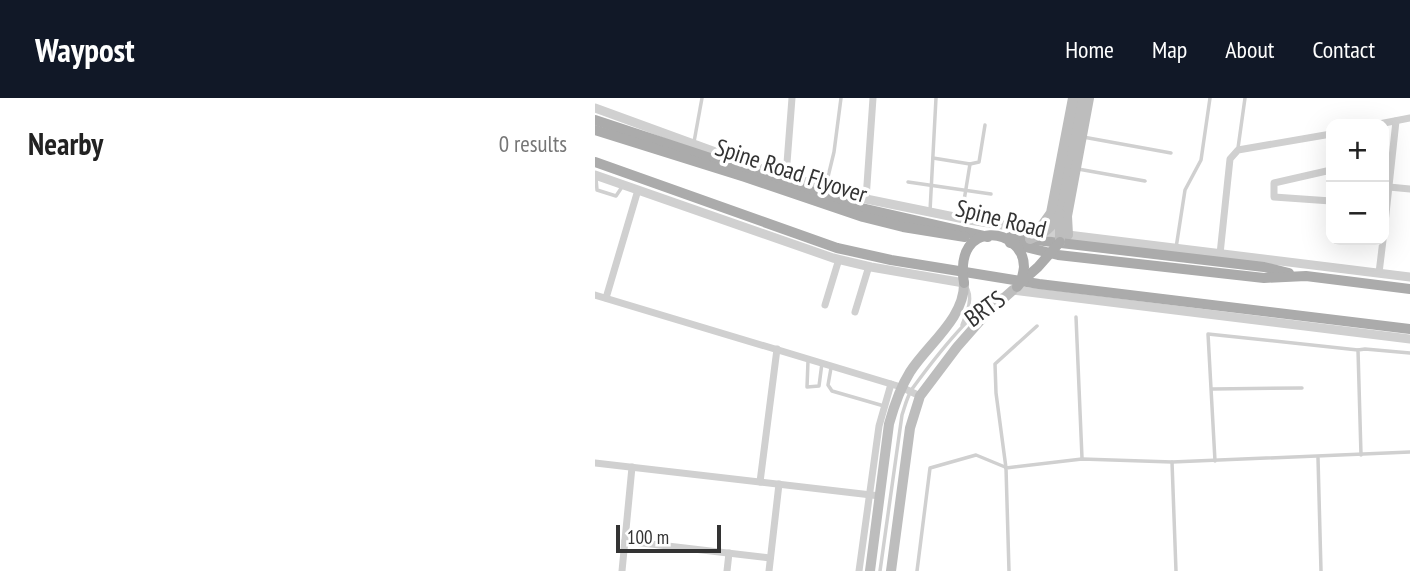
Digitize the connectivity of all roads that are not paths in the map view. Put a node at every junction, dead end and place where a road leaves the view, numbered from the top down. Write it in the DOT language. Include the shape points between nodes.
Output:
graph roads {
  1 [pos="702,98"];
  2 [pos="792,98"];
  3 [pos="841,98"];
  4 [pos="873,98"];
  5 [pos="936,98"];
  6 [pos="1073,98"];
  7 [pos="1082,98"];
  8 [pos="1089,98"];
  9 [pos="1210,98"];
  10 [pos="1245,98"];
  11 [pos="595,108"];
  12 [pos="1410,118"];
  13 [pos="595,120"];
  14 [pos="1397,121"];
  15 [pos="1389,122"];
  16 [pos="985,125"];
  17 [pos="595,130"];
  18 [pos="1326,135"];
  19 [pos="1082,137"];
  20 [pos="694,144"];
  21 [pos="1238,150"];
  22 [pos="1171,153"];
  23 [pos="933,158"];
  24 [pos="595,162"];
  25 [pos="970,164"];
  26 [pos="1076,168"];
  27 [pos="1326,171"];
  28 [pos="596,175"];
  29 [pos="786,176"];
  30 [pos="1145,181"];
  31 [pos="908,182"];
  32 [pos="623,185"];
  33 [pos="932,185"];
  34 [pos="825,187"];
  35 [pos="1389,187"];
  36 [pos="1410,189"];
  37 [pos="638,190"];
  38 [pos="965,190"];
  39 [pos="991,194"];
  40 [pos="1326,201"];
  41 [pos="865,204"];
  42 [pos="930,212"];
  43 [pos="1060,214"];
  44 [pos="961,219"];
  45 [pos="1039,230"];
  46 [pos="1000,236"];
  47 [pos="1064,238"];
  48 [pos="978,239"];
  49 [pos="1030,239"];
  50 [pos="1382,245"];
  51 [pos="1176,249"];
  52 [pos="1220,254"];
  53 [pos="839,259"];
  54 [pos="869,267"];
  55 [pos="1379,273"];
  56 [pos="1305,276"];
  57 [pos="1410,277"];
  58 [pos="964,283"];
  59 [pos="1017,287"];
  60 [pos="1410,289"];
  61 [pos="595,295"];
  62 [pos="606,298"];
  63 [pos="825,305"];
  64 [pos="855,312"];
  65 [pos="1076,317"];
  66 [pos="1037,326"];
  67 [pos="1410,329"];
  68 [pos="960,330"];
  69 [pos="1410,340"];
  70 [pos="777,349"];
  71 [pos="1358,350"];
  72 [pos="1410,353"];
  73 [pos="809,359"];
  74 [pos="822,363"];
  75 [pos="831,366"];
  76 [pos="891,384"];
  77 [pos="1302,388"];
  78 [pos="1212,389"];
  79 [pos="911,392"];
  80 [pos="884,406"];
  81 [pos="1410,452"];
  82 [pos="1361,455"];
  83 [pos="1318,457"];
  84 [pos="1082,458"];
  85 [pos="1215,461"];
  86 [pos="1172,462"];
  87 [pos="595,463"];
  88 [pos="632,467"];
  89 [pos="1006,468"];
  90 [pos="760,482"];
  91 [pos="779,484"];
  92 [pos="875,495"];
  93 [pos="625,541"];
  94 [pos="729,553"];
  95 [pos="771,558"];
  96 [pos="622,571"];
  97 [pos="727,571"];
  98 [pos="769,571"];
  99 [pos="859,571"];
  100 [pos="870,571"];
  101 [pos="880,571"];
  102 [pos="891,571"];
  103 [pos="918,571"];
  104 [pos="1009,571"];
  105 [pos="1177,571"];
  106 [pos="1321,571"];
  1 -- 20 [label="lane"];
  2 -- 29 [label="street"];
  3 -- 34 [label="lane"];
  4 -- 41 [label="street"];
  5 -- 23 [label="lane"];
  6 -- 45 [label="main road" via="1051,213"];
  7 -- 43 [label="main road"];
  8 -- 19 [label="main road"];
  9 -- 51 [label="lane" via="1201,160 1185,190"];
  10 -- 21 [label="lane"];
  11 -- 20 [label="street, Spine Road"];
  12 -- 14 [label="street"];
  13 -- 41 [label="main road, Spine Road"];
  14 -- 15 [label="street"];
  14 -- 35 [label="street"];
  16 -- 25 [label="lane" via="979,162"];
  17 -- 48 [label="main road, Spine Road Flyover" via="863,217"];
  18 -- 21 [label="street"];
  19 -- 22 [label="lane"];
  19 -- 26 [label="main road"];
  20 -- 29 [label="street, Spine Road"];
  21 -- 52 [label="street" via="1230,159"];
  23 -- 25 [label="lane"];
  23 -- 33 [label="lane"];
  24 -- 67 [label="main road" via="854,253 1039,284"];
  25 -- 38 [label="lane"];
  26 -- 30 [label="lane"];
  26 -- 47 [label="main road"];
  27 -- 40 [label="street" via="1274,183 1274,197"];
  28 -- 32 [label="street"];
  28 -- 32 [label="lane" via="599,192 616,196"];
  29 -- 34 [label="street, Spine Road"];
  31 -- 33 [label="lane"];
  32 -- 37 [label="street"];
  33 -- 38 [label="lane"];
  33 -- 42 [label="lane"];
  34 -- 41 [label="street, Spine Road"];
  35 -- 36 [label="street"];
  37 -- 53 [label="street"];
  37 -- 62 [label="street"];
  38 -- 39 [label="lane"];
  38 -- 44 [label="lane"];
  41 -- 42 [label="street, Spine Road"];
  41 -- 56 [label="main road, Spine Road" via="1058,255 1264,278"];
  42 -- 44 [label="street, Spine Road"];
  43 -- 47 [label="main road, bridge"];
  43 -- 49 [label="main road, bridge" via="1052,226"];
  44 -- 45 [label="street, Spine Road"];
  45 -- 47 [label="street, Spine Road"];
  46 -- 48 [label="main road, Spine Road Flyover, bridge"];
  46 -- 49 [label="main road, Spine Road Flyover, bridge"];
  46 -- 59 [label="main road, bridge" via="1021,254 1024,265"];
  47 -- 49 [label="main road, Spine Road Flyover, bridge"];
  47 -- 51 [label="street, Spine Road"];
  47 -- 56 [label="main road, Spine Road Flyover"];
  47 -- 59 [label="main road, bridge"];
  48 -- 58 [label="main road, bridge" via="963,256"];
  50 -- 55 [label="street"];
  51 -- 52 [label="street, Spine Road"];
  52 -- 55 [label="street, Spine Road"];
  53 -- 54 [label="street"];
  53 -- 63 [label="street"];
  54 -- 58 [label="street"];
  54 -- 64 [label="street"];
  55 -- 57 [label="street, Spine Road"];
  56 -- 60 [label="main road, Spine Road"];
  58 -- 68 [label="lane, BRTS" via="970,291"];
  58 -- 79 [label="main road" via="958,309 910,372"];
  59 -- 68 [label="lane, BRTS" via="988,301"];
  59 -- 69 [label="street"];
  59 -- 79 [label="main road"];
  61 -- 62 [label="street"];
  62 -- 70 [label="street"];
  65 -- 84 [label="lane"];
  66 -- 89 [label="lane" via="995,364"];
  68 -- 79 [label="lane"];
  70 -- 73 [label="street"];
  70 -- 90 [label="street"];
  71 -- 72 [label="lane"];
  71 -- 78 [label="lane" via="1208,334"];
  71 -- 82 [label="lane"];
  73 -- 74 [label="street"];
  73 -- 74 [label="lane" via="807,387 819,386"];
  74 -- 75 [label="street"];
  75 -- 76 [label="street"];
  75 -- 80 [label="lane" via="828,385 832,391"];
  76 -- 79 [label="street"];
  76 -- 80 [label="street"];
  77 -- 78 [label="lane"];
  78 -- 85 [label="lane"];
  79 -- 92 [label="main road" via="889,424"];
  79 -- 101 [label="lane" via="902,415"];
  79 -- 102 [label="main road"];
  80 -- 92 [label="street"];
  81 -- 82 [label="lane"];
  82 -- 83 [label="lane"];
  83 -- 85 [label="lane"];
  83 -- 106 [label="lane"];
  84 -- 86 [label="lane"];
  84 -- 89 [label="lane"];
  85 -- 86 [label="lane"];
  86 -- 105 [label="lane"];
  87 -- 88 [label="street"];
  88 -- 90 [label="street"];
  88 -- 93 [label="street"];
  89 -- 103 [label="lane" via="975,455 930,468"];
  89 -- 104 [label="lane"];
  90 -- 91 [label="street"];
  91 -- 92 [label="street"];
  91 -- 95 [label="street"];
  92 -- 99 [label="street"];
  92 -- 100 [label="main road"];
  93 -- 94 [label="street"];
  93 -- 96 [label="street"];
  94 -- 95 [label="street"];
  94 -- 97 [label="street"];
  95 -- 98 [label="street"];
}
